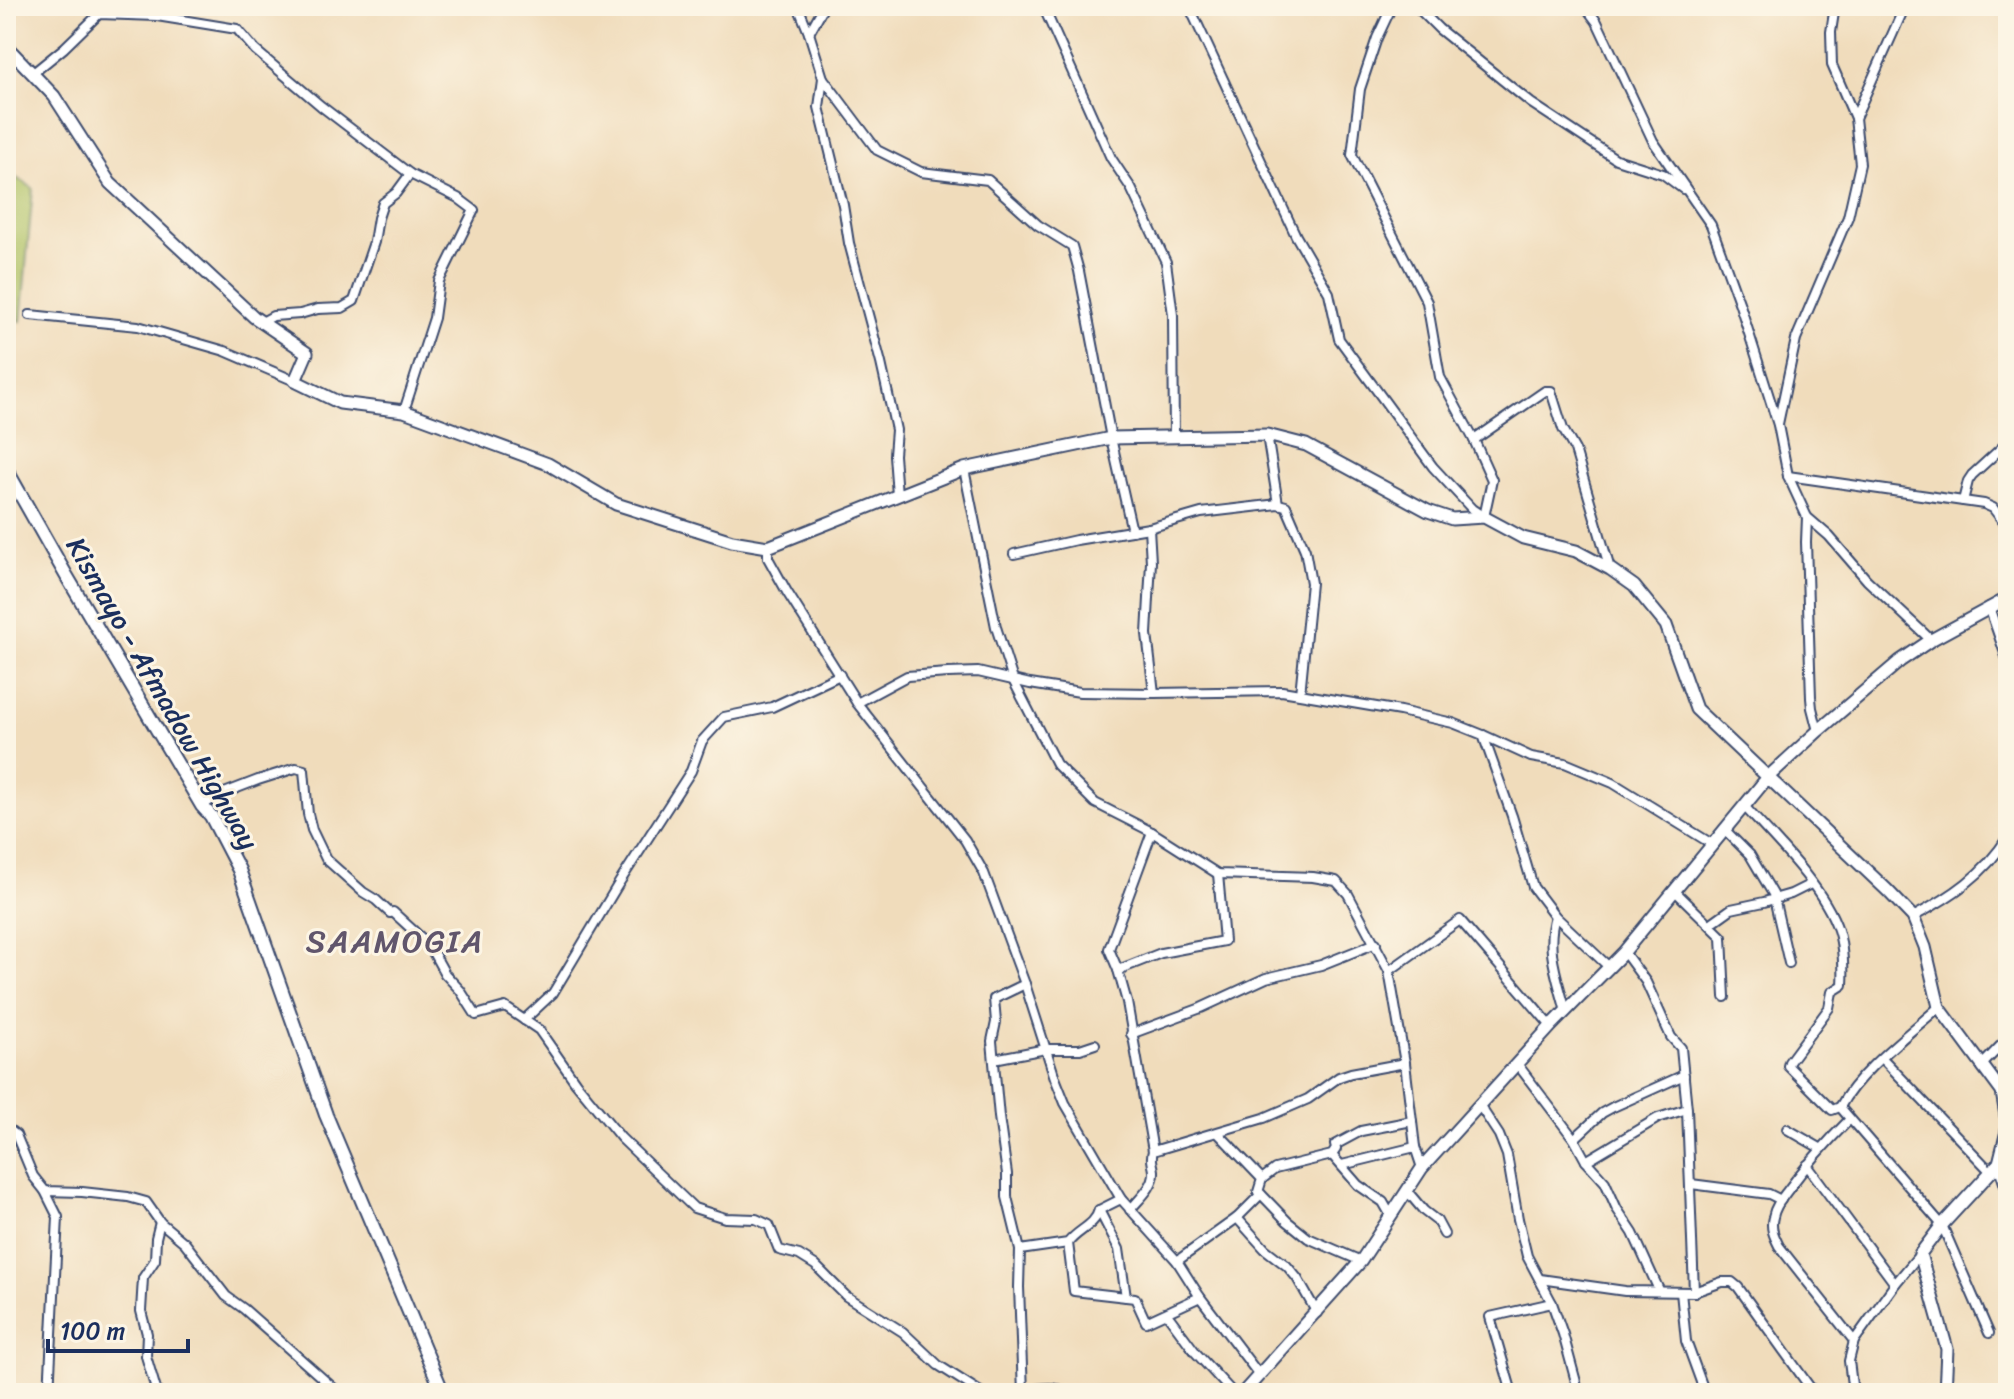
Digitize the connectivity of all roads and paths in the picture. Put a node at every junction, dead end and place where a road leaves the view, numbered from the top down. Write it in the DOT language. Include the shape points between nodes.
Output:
graph roads {
  1 [pos="798,6"];
  2 [pos="824,6"];
  3 [pos="1043,6"];
  4 [pos="1189,6"];
  5 [pos="1392,6"];
  6 [pos="1416,6"];
  7 [pos="1585,6"];
  8 [pos="1835,6"];
  9 [pos="1905,6"];
  10 [pos="809,33"];
  11 [pos="6,46"];
  12 [pos="32,74"];
  13 [pos="823,78"];
  14 [pos="1855,118"];
  15 [pos="410,174"];
  16 [pos="1689,195"];
  17 [pos="30,315"];
  18 [pos="262,322"];
  19 [pos="295,381"];
  20 [pos="404,411"];
  21 [pos="1778,425"];
  22 [pos="1267,435"];
  23 [pos="1174,437"];
  24 [pos="1111,438"];
  25 [pos="1474,440"];
  26 [pos="2008,442"];
  27 [pos="6,469"];
  28 [pos="964,469"];
  29 [pos="1788,476"];
  30 [pos="897,495"];
  31 [pos="1963,501"];
  32 [pos="1278,504"];
  33 [pos="1484,517"];
  34 [pos="1807,517"];
  35 [pos="1149,528"];
  36 [pos="2008,528"];
  37 [pos="1132,531"];
  38 [pos="768,547"];
  39 [pos="1014,554"];
  40 [pos="1610,569"];
  41 [pos="2008,598"];
  42 [pos="1989,607"];
  43 [pos="1931,640"];
  44 [pos="2008,662"];
  45 [pos="840,675"];
  46 [pos="1013,680"];
  47 [pos="1154,693"];
  48 [pos="1300,694"];
  49 [pos="857,703"];
  50 [pos="1818,731"];
  51 [pos="1483,735"];
  52 [pos="1768,777"];
  53 [pos="202,806"];
  54 [pos="1744,806"];
  55 [pos="1725,830"];
  56 [pos="1152,832"];
  57 [pos="2008,837"];
  58 [pos="1712,844"];
  59 [pos="1218,874"];
  60 [pos="1811,884"];
  61 [pos="1675,891"];
  62 [pos="1774,899"];
  63 [pos="1555,916"];
  64 [pos="1913,917"];
  65 [pos="1710,924"];
  66 [pos="1376,943"];
  67 [pos="1624,952"];
  68 [pos="1789,963"];
  69 [pos="1609,967"];
  70 [pos="1118,970"];
  71 [pos="1389,971"];
  72 [pos="1025,984"];
  73 [pos="1725,997"];
  74 [pos="1939,1007"];
  75 [pos="1566,1012"];
  76 [pos="524,1020"];
  77 [pos="1551,1026"];
  78 [pos="1131,1034"];
  79 [pos="2008,1038"];
  80 [pos="1095,1044"];
  81 [pos="1046,1049"];
  82 [pos="1882,1058"];
  83 [pos="994,1059"];
  84 [pos="1405,1063"];
  85 [pos="1518,1065"];
  86 [pos="1982,1065"];
  87 [pos="1684,1075"];
  88 [pos="1480,1106"];
  89 [pos="1840,1107"];
  90 [pos="1687,1109"];
  91 [pos="2007,1112"];
  92 [pos="1850,1119"];
  93 [pos="1412,1121"];
  94 [pos="6,1127"];
  95 [pos="1787,1129"];
  96 [pos="1218,1133"];
  97 [pos="1574,1139"];
  98 [pos="1415,1147"];
  99 [pos="1820,1148"];
  100 [pos="1153,1151"];
  101 [pos="1332,1155"];
  102 [pos="1586,1161"];
  103 [pos="1342,1165"];
  104 [pos="1807,1165"];
  105 [pos="1422,1168"];
  106 [pos="1995,1168"];
  107 [pos="1262,1179"];
  108 [pos="1691,1184"];
  109 [pos="2008,1190"];
  110 [pos="45,1191"];
  111 [pos="1407,1191"];
  112 [pos="1261,1194"];
  113 [pos="1121,1199"];
  114 [pos="1781,1200"];
  115 [pos="1099,1210"];
  116 [pos="1130,1210"];
  117 [pos="1391,1216"];
  118 [pos="1237,1218"];
  119 [pos="160,1222"];
  120 [pos="1942,1225"];
  121 [pos="1444,1234"];
  122 [pos="1068,1243"];
  123 [pos="1020,1250"];
  124 [pos="1920,1254"];
  125 [pos="1177,1261"];
  126 [pos="1361,1261"];
  127 [pos="1540,1279"];
  128 [pos="1895,1284"];
  129 [pos="1659,1290"];
  130 [pos="1681,1292"];
  131 [pos="1694,1292"];
  132 [pos="1126,1297"];
  133 [pos="1200,1297"];
  134 [pos="1552,1303"];
  135 [pos="1317,1313"];
  136 [pos="1167,1314"];
  137 [pos="1989,1333"];
  138 [pos="1854,1341"];
  139 [pos="1260,1376"];
  140 [pos="1023,1392"];
  141 [pos="1248,1392"];
  142 [pos="49,1393"];
  143 [pos="157,1393"];
  144 [pos="339,1393"];
  145 [pos="443,1393"];
  146 [pos="982,1393"];
  147 [pos="1062,1393"];
  148 [pos="1233,1393"];
  149 [pos="1512,1393"];
  150 [pos="1579,1393"];
  151 [pos="1705,1393"];
  152 [pos="1814,1393"];
  153 [pos="1853,1393"];
  154 [pos="1945,1393"];
  1 -- 10 [label="street"];
  2 -- 10 [label="street"];
  3 -- 23 [label="street" via="1111,158 1166,262 1173,315"];
  4 -- 33 [label="street" via="1296,236 1329,293 1339,339 1433,467"];
  5 -- 25 [label="street" via="1360,89 1352,155 1427,302 1440,377"];
  6 -- 16 [label="street" via="1531,103 1616,159 1663,174"];
  7 -- 16 [label="street" via="1653,141"];
  8 -- 14 [label="street" via="1832,65"];
  9 -- 14 [label="street"];
  10 -- 13 [label="street"];
  11 -- 12 [label="street"];
  12 -- 15 [label="street" via="99,14 157,16 237,29 321,106"];
  12 -- 18 [label="street" via="54,96 110,183"];
  13 -- 24 [label="street" via="877,150 921,172 988,180 1038,225 1072,246"];
  13 -- 30 [label="street" via="819,107 896,430"];
  14 -- 21 [label="street" via="1860,164 1848,217 1796,339"];
  15 -- 18 [label="street" via="383,203 354,301 342,308 273,316"];
  15 -- 20 [label="street" via="474,210 439,281 434,318"];
  16 -- 21 [label="street" via="1711,225"];
  17 -- 19 [label="street" via="138,326 225,351"];
  18 -- 19 [label="street" via="307,353"];
  19 -- 20 [label="street" via="340,403"];
  20 -- 38 [label="street" via="548,464 616,504 732,541"];
  21 -- 29 [label="street"];
  22 -- 23 [label="street"];
  22 -- 32 [label="street"];
  22 -- 33 [label="street" via="1306,445 1428,511 1452,519"];
  23 -- 24 [label="street"];
  24 -- 28 [label="street"];
  24 -- 37 [label="street"];
  25 -- 33 [label="street" via="1492,480"];
  25 -- 40 [label="street" via="1551,391 1575,450"];
  26 -- 31 [label="street" via="1972,475"];
  27 -- 53 [label="main road, Kismayo - Afmadow Highway"];
  28 -- 30 [label="street"];
  28 -- 46 [label="street" via="996,627"];
  29 -- 31 [label="street"];
  29 -- 34 [label="street"];
  30 -- 38 [label="street"];
  31 -- 36 [label="street" via="1993,508"];
  32 -- 35 [label="street" via="1201,513"];
  32 -- 48 [label="street" via="1286,506 1305,550 1311,583"];
  33 -- 40 [label="street" via="1523,538 1576,551"];
  34 -- 43 [label="street"];
  34 -- 50 [label="street" via="1811,698"];
  35 -- 37 [label="street"];
  35 -- 47 [label="street" via="1147,634"];
  37 -- 39 [label="street"];
  38 -- 45 [label="street" via="768,558 787,592"];
  40 -- 52 [label="street" via="1634,586 1666,625 1696,709"];
  41 -- 42 [label="street"];
  42 -- 43 [label="street"];
  42 -- 44 [label="street"];
  43 -- 50 [label="street"];
  45 -- 49 [label="street"];
  45 -- 76 [label="street" via="772,707 724,717 702,741 691,771 553,993"];
  46 -- 47 [label="street" via="1080,692"];
  46 -- 49 [label="street" via="978,672 907,676"];
  46 -- 56 [label="street" via="1056,764 1095,803"];
  47 -- 48 [label="street"];
  48 -- 51 [label="street" via="1400,711"];
  49 -- 72 [label="street" via="965,840 984,873"];
  50 -- 52 [label="street"];
  51 -- 58 [label="street" via="1531,757 1565,763 1613,783"];
  51 -- 63 [label="street" via="1533,887"];
  52 -- 54 [label="street"];
  52 -- 64 [label="street"];
  53 -- 76 [label="street" via="258,780 304,770 308,814 326,859 429,945 476,1015 505,1007"];
  53 -- 145 [label="main road, Kismayo - Afmadow Highway" via="239,870 326,1115"];
  54 -- 55 [label="street"];
  54 -- 60 [label="street"];
  55 -- 58 [label="street"];
  55 -- 62 [label="street" via="1750,855"];
  56 -- 59 [label="street"];
  56 -- 70 [label="street" via="1109,949"];
  57 -- 64 [label="street" via="1975,877"];
  58 -- 61 [label="street"];
  59 -- 66 [label="street" via="1336,881"];
  59 -- 70 [label="street" via="1224,941 1161,953"];
  60 -- 62 [label="street"];
  60 -- 89 [label="street" via="1837,926 1843,983 1832,992 1829,1008 1788,1066 1832,1110"];
  61 -- 65 [label="street"];
  61 -- 67 [label="street"];
  62 -- 65 [label="street" via="1731,909"];
  62 -- 68 [label="street"];
  63 -- 69 [label="street"];
  63 -- 75 [label="street" via="1550,948"];
  64 -- 74 [label="street"];
  65 -- 73 [label="street" via="1724,940"];
  66 -- 71 [label="street"];
  66 -- 78 [label="street" via="1321,965 1266,978"];
  67 -- 69 [label="street"];
  67 -- 87 [label="street" via="1681,1048"];
  69 -- 75 [label="street"];
  70 -- 78 [label="street"];
  71 -- 77 [label="street" via="1460,920"];
  71 -- 84 [label="street"];
  72 -- 81 [label="street"];
  72 -- 83 [label="street" via="994,999"];
  74 -- 82 [label="street"];
  74 -- 86 [label="street"];
  75 -- 77 [label="street"];
  76 -- 146 [label="street" via="539,1030 621,1138 694,1208 769,1225 779,1250 815,1265 846,1296"];
  77 -- 85 [label="street"];
  78 -- 100 [label="street"];
  79 -- 86 [label="street"];
  80 -- 81 [label="street"];
  81 -- 83 [label="street"];
  81 -- 113 [label="street" via="1065,1103"];
  82 -- 89 [label="street"];
  82 -- 106 [label="street"];
  83 -- 123 [label="street" via="1007,1197"];
  84 -- 93 [label="street"];
  84 -- 96 [label="street" via="1339,1077 1308,1099"];
  85 -- 88 [label="street"];
  85 -- 97 [label="street"];
  86 -- 91 [label="street" via="2002,1092"];
  87 -- 90 [label="street"];
  87 -- 97 [label="street" via="1602,1113"];
  88 -- 105 [label="street"];
  88 -- 127 [label="street" via="1507,1155 1520,1232"];
  89 -- 92 [label="street"];
  90 -- 102 [label="street" via="1658,1118"];
  90 -- 108 [label="street"];
  91 -- 106 [label="street" via="2008,1127"];
  92 -- 99 [label="street"];
  92 -- 120 [label="street"];
  93 -- 98 [label="street"];
  93 -- 101 [label="street" via="1361,1131 1335,1145"];
  94 -- 110 [label="street" via="16,1135"];
  95 -- 99 [label="street"];
  96 -- 100 [label="street"];
  96 -- 107 [label="street"];
  97 -- 102 [label="street"];
  98 -- 103 [label="street"];
  98 -- 105 [label="street"];
  99 -- 104 [label="street"];
  100 -- 116 [label="street" via="1151,1185"];
  101 -- 103 [label="street"];
  101 -- 107 [label="street" via="1275,1169"];
  102 -- 129 [label="street" via="1605,1182"];
  103 -- 117 [label="street"];
  104 -- 114 [label="street"];
  104 -- 128 [label="street"];
  105 -- 111 [label="street"];
  106 -- 109 [label="street"];
  106 -- 120 [label="street"];
  107 -- 112 [label="street"];
  108 -- 114 [label="street"];
  108 -- 131 [label="street"];
  110 -- 119 [label="street" via="128,1197 146,1202"];
  110 -- 142 [label="street" via="58,1217"];
  111 -- 117 [label="street"];
  111 -- 121 [label="street"];
  112 -- 118 [label="street"];
  112 -- 126 [label="street" via="1308,1238"];
  113 -- 115 [label="street"];
  113 -- 116 [label="street"];
  114 -- 138 [label="street" via="1772,1220 1779,1246"];
  115 -- 122 [label="street"];
  115 -- 132 [label="street" via="1119,1249"];
  116 -- 125 [label="street"];
  117 -- 126 [label="street"];
  118 -- 125 [label="street"];
  118 -- 135 [label="street" via="1287,1266"];
  119 -- 143 [label="street" via="155,1260 143,1278 141,1311"];
  119 -- 144 [label="street" via="185,1243 226,1296"];
  120 -- 124 [label="street"];
  120 -- 137 [label="street"];
  122 -- 123 [label="street"];
  122 -- 132 [label="street" via="1074,1291"];
  123 -- 140 [label="street"];
  124 -- 128 [label="street"];
  124 -- 154 [label="street" via="1947,1349"];
  125 -- 133 [label="street"];
  126 -- 135 [label="street"];
  127 -- 129 [label="street" via="1625,1291"];
  127 -- 134 [label="street"];
  128 -- 138 [label="street"];
  129 -- 130 [label="street"];
  130 -- 131 [label="street"];
  130 -- 151 [label="street" via="1686,1341"];
  131 -- 152 [label="street" via="1722,1282 1738,1287"];
  132 -- 136 [label="street" via="1138,1301 1146,1322"];
  133 -- 136 [label="street"];
  133 -- 139 [label="street"];
  134 -- 149 [label="street" via="1490,1317"];
  134 -- 150 [label="street"];
  135 -- 139 [label="street"];
  136 -- 148 [label="street"];
  138 -- 153 [label="street" via="1849,1361"];
  139 -- 141 [label="street"];
  140 -- 147 [label="street" via="1049,1388"];
}
